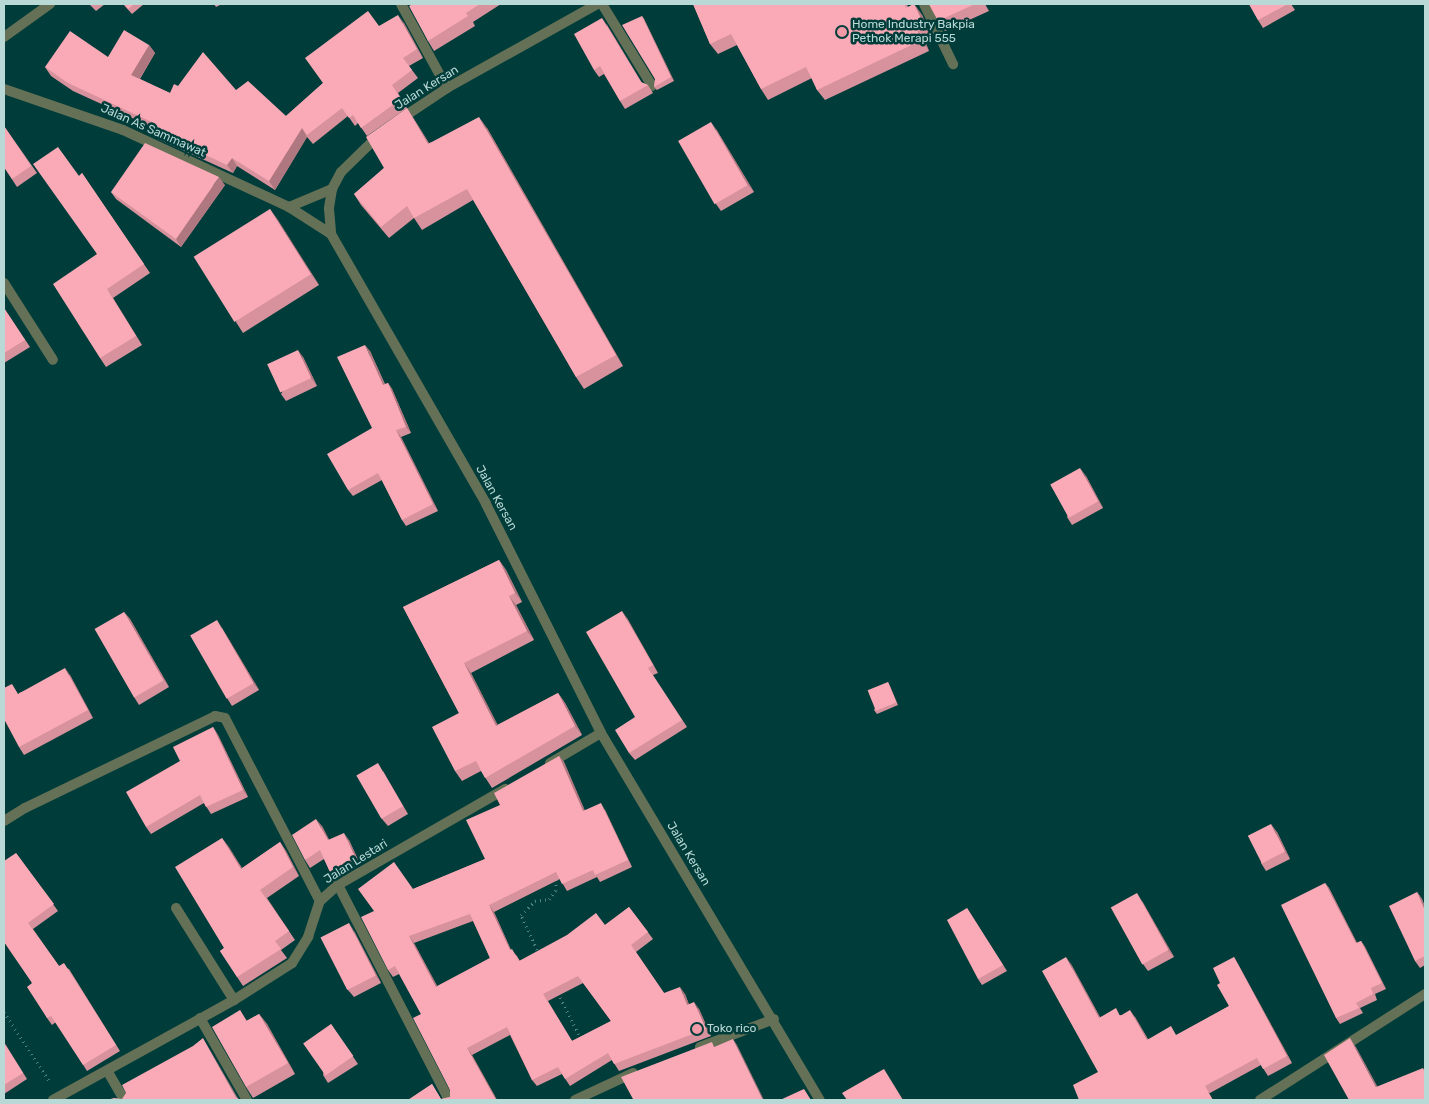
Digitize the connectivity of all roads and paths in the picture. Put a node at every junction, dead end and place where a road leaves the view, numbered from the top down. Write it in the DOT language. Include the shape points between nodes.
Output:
graph roads {
  1 [pos="50,4"];
  2 [pos="401,4"];
  3 [pos="598,4"];
  4 [pos="602,4"];
  5 [pos="924,4"];
  6 [pos="4,37"];
  7 [pos="953,64"];
  8 [pos="652,86"];
  9 [pos="447,88"];
  10 [pos="4,89"];
  11 [pos="332,189"];
  12 [pos="289,207"];
  13 [pos="331,234"];
  14 [pos="4,283"];
  15 [pos="52,360"];
  16 [pos="601,733"];
  17 [pos="536,771"];
  18 [pos="519,781"];
  19 [pos="4,821"];
  20 [pos="552,870"];
  21 [pos="338,885"];
  22 [pos="320,901"];
  23 [pos="176,908"];
  24 [pos="540,957"];
  25 [pos="557,991"];
  26 [pos="1425,994"];
  27 [pos="234,1000"];
  28 [pos="4,1012"];
  29 [pos="200,1018"];
  30 [pos="774,1019"];
  31 [pos="582,1042"];
  32 [pos="693,1050"];
  33 [pos="648,1067"];
  34 [pos="108,1072"];
  35 [pos="56,1098"];
  36 [pos="579,1099"];
  37 [pos="124,1100"];
  38 [pos="248,1100"];
  39 [pos="448,1100"];
  40 [pos="820,1100"];
  41 [pos="1260,1100"];
  1 -- 6 [label="street"];
  2 -- 9 [label="street"];
  3 -- 9 [label="street, Jalan Kersan"];
  4 -- 8 [label="street"];
  5 -- 7 [label="street"];
  9 -- 11 [label="street, Jalan Kersan" via="365,146 341,172"];
  10 -- 12 [label="street, Jalan As Sammawat" via="123,130"];
  11 -- 12 [label="street"];
  11 -- 13 [label="street, Jalan Kersan" via="329,209"];
  12 -- 13 [label="street, Jalan As Sammawat"];
  13 -- 16 [label="street, Jalan Kersan" via="486,504"];
  14 -- 15 [label="street"];
  16 -- 17 [label="street"];
  16 -- 30 [label="street, Jalan Kersan"];
  18 -- 21 [label="street, Jalan Lestari"];
  19 -- 22 [label="street" via="44,798 215,716 225,718"];
  20 -- 24 [label="path" via="556,890 549,899 535,901 521,915"];
  21 -- 22 [label="street, Jalan Lestari"];
  21 -- 39 [label="street"];
  22 -- 27 [label="street, Jalan Lestari" via="308,937 292,963"];
  23 -- 27 [label="street"];
  25 -- 31 [label="path"];
  26 -- 41 [label="street"];
  27 -- 29 [label="street, Jalan Lestari"];
  28 -- 35 [label="path"];
  29 -- 34 [label="street, Jalan Lestari"];
  29 -- 38 [label="street"];
  30 -- 32 [label="street"];
  30 -- 40 [label="street, Jalan Kersan"];
  33 -- 36 [label="street"];
  34 -- 35 [label="street, Jalan Lestari"];
  34 -- 37 [label="street"];
}
